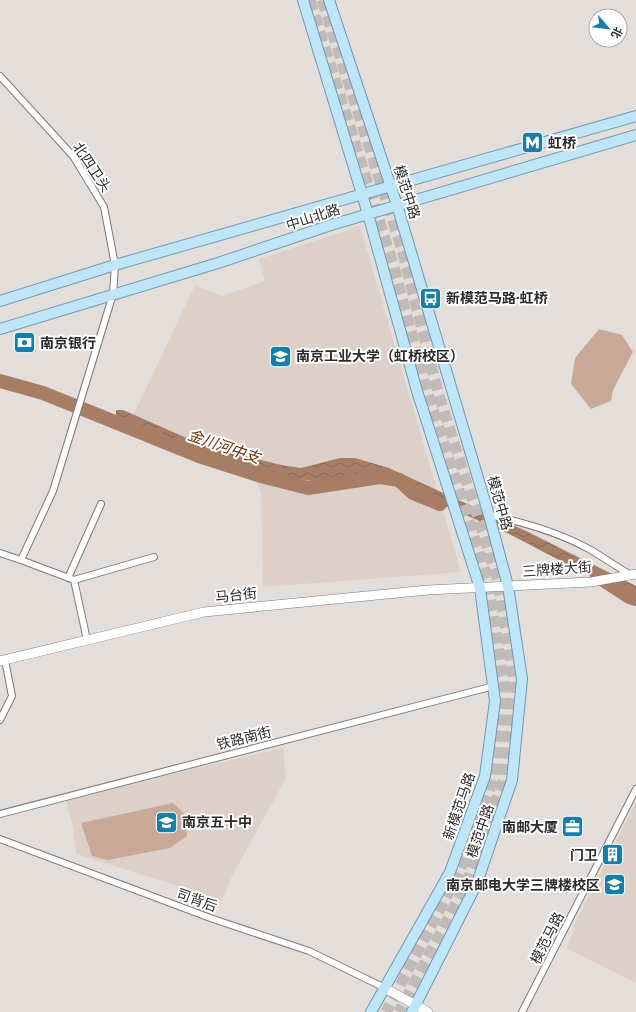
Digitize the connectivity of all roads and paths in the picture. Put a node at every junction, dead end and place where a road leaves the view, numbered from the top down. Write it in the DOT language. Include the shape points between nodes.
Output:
graph roads {
  1 [pos="302,0"];
  2 [pos="329,0"];
  3 [pos="0,76"];
  4 [pos="636,116"];
  5 [pos="636,135"];
  6 [pos="391,187"];
  7 [pos="363,195"];
  8 [pos="397,205"];
  9 [pos="368,214"];
  10 [pos="115,265"];
  11 [pos="113,294"];
  12 [pos="0,301"];
  13 [pos="0,329"];
  14 [pos="101,504"];
  15 [pos="489,515"];
  16 [pos="0,553"];
  17 [pos="154,557"];
  18 [pos="21,560"];
  19 [pos="633,575"];
  20 [pos="71,579"];
  21 [pos="508,586"];
  22 [pos="480,588"];
  23 [pos="87,640"];
  24 [pos="3,660"];
  25 [pos="494,686"];
  26 [pos="0,720"];
  27 [pos="636,789"];
  28 [pos="0,814"];
  29 [pos="0,839"];
  30 [pos="383,987"];
  31 [pos="413,1008"];
  32 [pos="371,1012"];
  33 [pos="428,1012"];
  34 [pos="522,1012"];
  1 -- 7 [label="main road"];
  2 -- 6 [label="main road, 模范中路"];
  3 -- 10 [label="street, 北四卫头" via="73,156 97,194 104,207"];
  4 -- 6 [label="main road, 中山北路"];
  5 -- 8 [label="main road, 中山北路"];
  6 -- 7 [label="main road, 中山北路"];
  6 -- 8 [label="main road, 模范中路"];
  7 -- 9 [label="main road"];
  7 -- 10 [label="main road, 中山北路"];
  8 -- 9 [label="main road, 中山北路"];
  8 -- 15 [label="main road, 模范中路"];
  9 -- 11 [label="main road, 中山北路"];
  9 -- 22 [label="main road" via="417,391"];
  10 -- 11 [label="street, 北四卫头"];
  10 -- 12 [label="main road, 中山北路"];
  11 -- 13 [label="main road, 中山北路"];
  11 -- 18 [label="street, 北四卫头" via="53,491"];
  14 -- 20 [label="street"];
  15 -- 19 [label="street" via="562,536"];
  15 -- 21 [label="main road, 模范中路"];
  16 -- 18 [label="street"];
  17 -- 20 [label="street"];
  18 -- 20 [label="street"];
  19 -- 21 [label="street, 三牌楼大街" via="591,582"];
  20 -- 23 [label="street"];
  21 -- 22 [label="street, 三牌楼大街"];
  21 -- 31 [label="main road, 模范中路" via="522,679 512,780 477,883"];
  22 -- 23 [label="street, 马台街" via="428,590 204,612"];
  22 -- 25 [label="main road, 新模范马路"];
  23 -- 24 [label="street, 马台街"];
  24 -- 26 [label="street" via="12,696"];
  25 -- 28 [label="street, 铁路南街"];
  25 -- 30 [label="main road, 新模范马路" via="494,716 485,776 453,865"];
  27 -- 34 [label="street, 模范马路"];
  29 -- 30 [label="street, 司背后" via="213,919 309,951"];
  30 -- 31 [label="street"];
  30 -- 32 [label="main road, 新模范马路"];
  31 -- 33 [label="street"];
}
